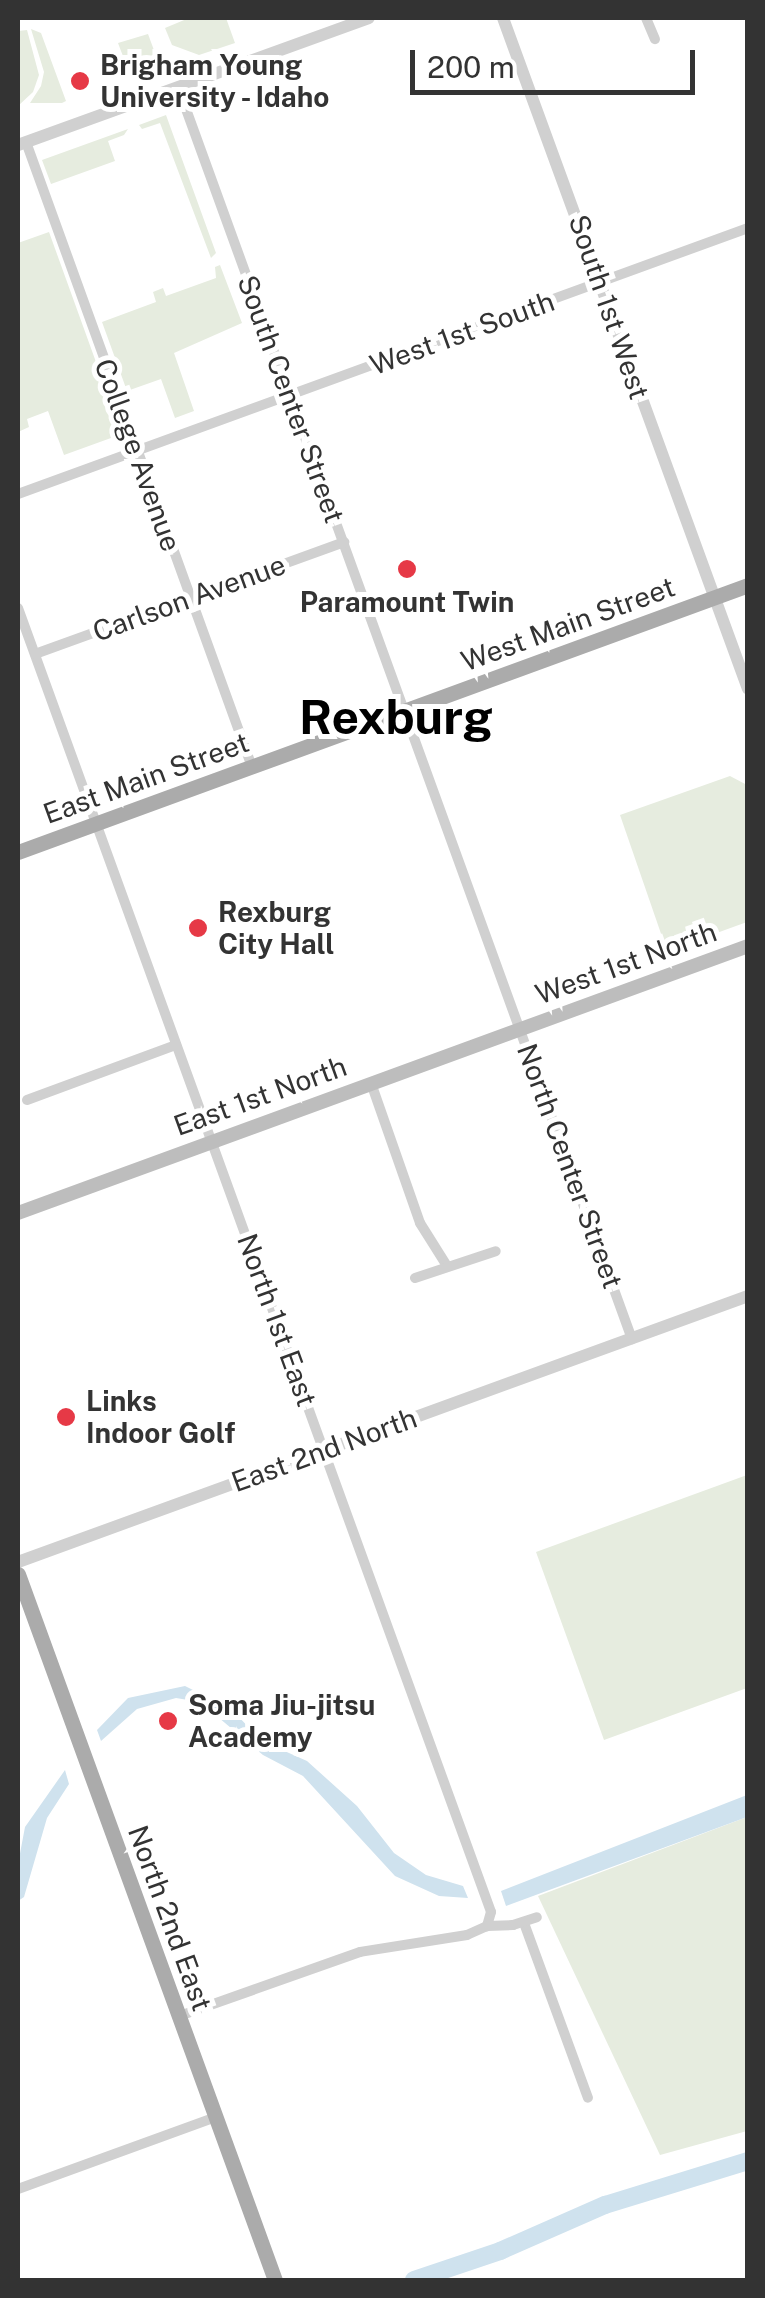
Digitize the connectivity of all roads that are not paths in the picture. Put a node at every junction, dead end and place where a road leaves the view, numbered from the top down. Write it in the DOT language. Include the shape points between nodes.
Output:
graph roads {
  1 [pos="369,18"];
  2 [pos="504,18"];
  3 [pos="646,18"];
  4 [pos="655,40"];
  5 [pos="178,87"];
  6 [pos="22,143"];
  7 [pos="748,228"];
  8 [pos="599,282"];
  9 [pos="289,396"];
  10 [pos="137,452"];
  11 [pos="18,494"];
  12 [pos="344,542"];
  13 [pos="748,586"];
  14 [pos="189,597"];
  15 [pos="715,597"];
  16 [pos="18,608"];
  17 [pos="35,654"];
  18 [pos="748,689"];
  19 [pos="405,710"];
  20 [pos="252,767"];
  21 [pos="95,824"];
  22 [pos="18,852"];
  23 [pos="748,946"];
  24 [pos="521,1028"];
  25 [pos="176,1045"];
  26 [pos="371,1083"];
  27 [pos="27,1100"];
  28 [pos="212,1141"];
  29 [pos="18,1212"];
  30 [pos="496,1251"];
  31 [pos="446,1266"];
  32 [pos="416,1278"];
  33 [pos="748,1296"];
  34 [pos="632,1339"];
  35 [pos="324,1450"];
  36 [pos="18,1562"];
  37 [pos="18,1574"];
  38 [pos="538,1916"];
  39 [pos="524,1923"];
  40 [pos="487,1926"];
  41 [pos="179,2016"];
  42 [pos="588,2098"];
  43 [pos="216,2117"];
  44 [pos="18,2188"];
  45 [pos="276,2280"];
  1 -- 5 [label="street"];
  2 -- 8 [label="street, South 1st West"];
  3 -- 4 [label="street"];
  5 -- 6 [label="street"];
  5 -- 9 [label="street, South Center Street"];
  6 -- 10 [label="street, College Avenue"];
  7 -- 8 [label="street, West 1st South"];
  8 -- 9 [label="street, West 1st South"];
  8 -- 15 [label="street, South 1st West"];
  9 -- 10 [label="street, West 1st South"];
  9 -- 12 [label="street, South Center Street"];
  10 -- 11 [label="street, West 1st South"];
  10 -- 14 [label="street, College Avenue"];
  12 -- 14 [label="street, Carlson Avenue"];
  12 -- 19 [label="street, South Center Street"];
  13 -- 15 [label="main road, West Main Street"];
  14 -- 17 [label="street, Carlson Avenue"];
  14 -- 20 [label="street, College Avenue"];
  15 -- 18 [label="street, South 1st West"];
  15 -- 19 [label="main road, West Main Street"];
  16 -- 17 [label="street, North 1st East"];
  17 -- 21 [label="street, North 1st East"];
  19 -- 20 [label="main road, East Main Street"];
  19 -- 24 [label="street, North Center Street"];
  20 -- 21 [label="main road, East Main Street"];
  21 -- 22 [label="main road, East Main Street"];
  21 -- 25 [label="street, North 1st East"];
  23 -- 24 [label="main road, West 1st North"];
  24 -- 26 [label="main road, East 1st North"];
  24 -- 34 [label="street, North Center Street"];
  25 -- 27 [label="street"];
  25 -- 28 [label="street, North 1st East"];
  26 -- 28 [label="main road, East 1st North"];
  26 -- 31 [label="street" via="420,1224"];
  28 -- 29 [label="main road, East 1st North"];
  28 -- 35 [label="street, North 1st East"];
  30 -- 31 [label="street"];
  31 -- 32 [label="street"];
  33 -- 34 [label="street, East 2nd North"];
  34 -- 35 [label="street, East 2nd North"];
  35 -- 36 [label="street, East 2nd North"];
  35 -- 40 [label="street, North 1st East" via="490,1912"];
  37 -- 41 [label="main road, North 2nd East"];
  38 -- 39 [label="street"];
  39 -- 40 [label="street"];
  39 -- 42 [label="street"];
  40 -- 41 [label="street" via="454,1939 336,1958"];
  41 -- 43 [label="main road, North 2nd East"];
  43 -- 44 [label="street"];
  43 -- 45 [label="main road, North 2nd East"];
}
